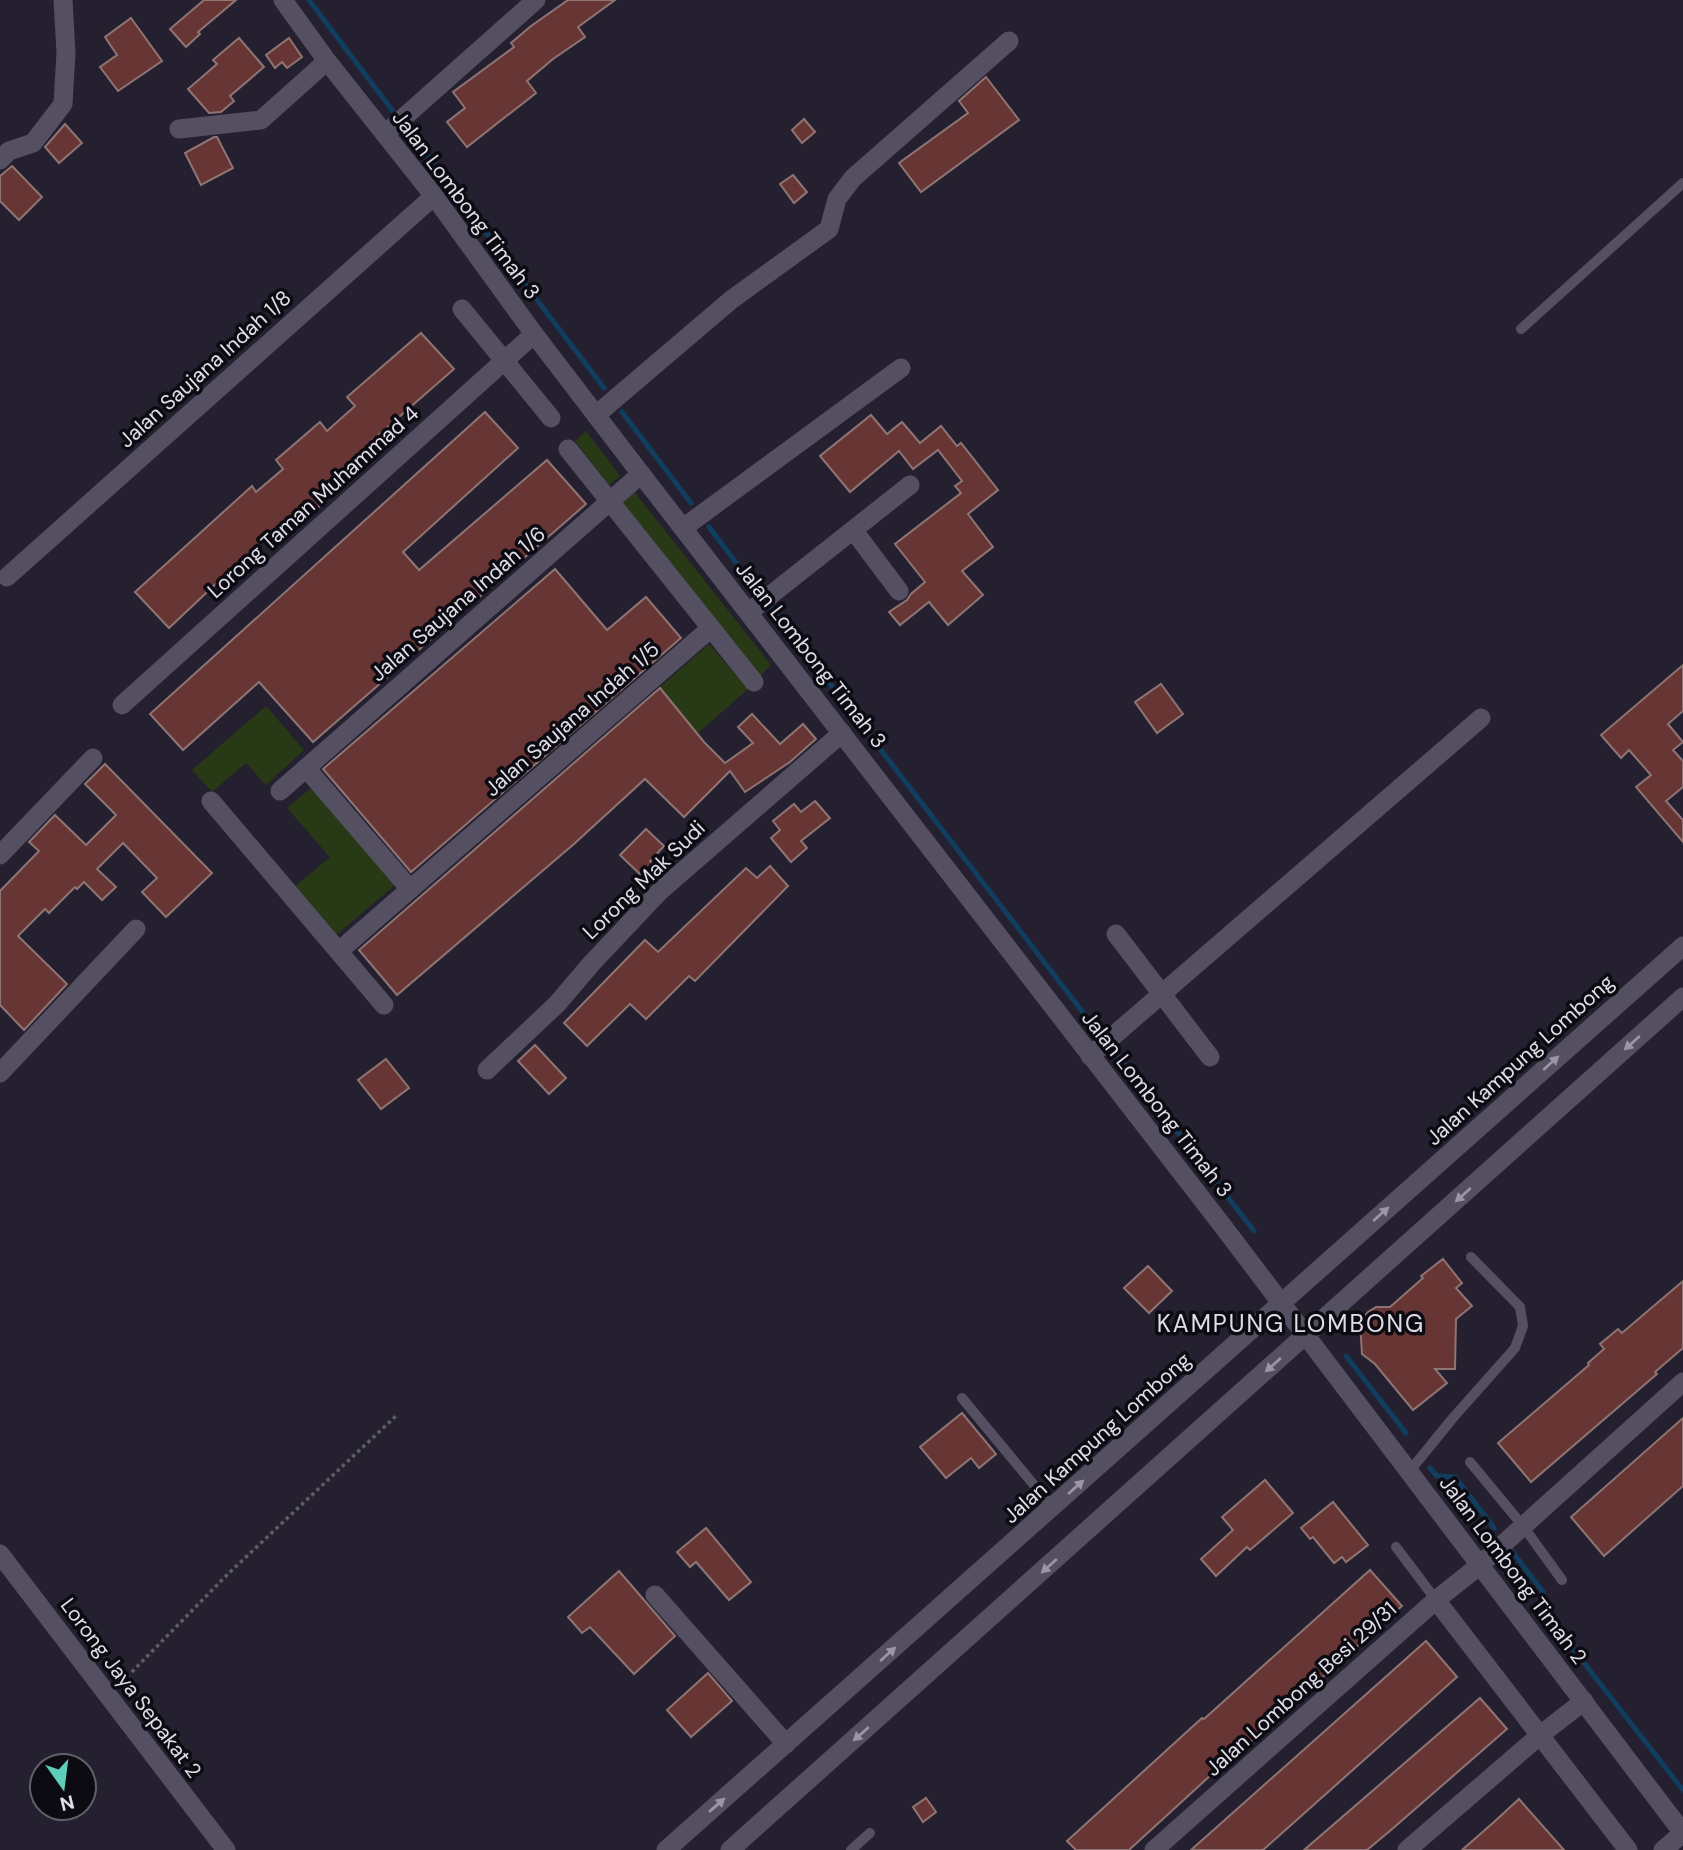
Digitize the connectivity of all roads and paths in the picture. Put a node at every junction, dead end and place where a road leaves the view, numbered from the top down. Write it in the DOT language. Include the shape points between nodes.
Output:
graph roads {
  1 [pos="63,0"];
  2 [pos="283,0"];
  3 [pos="536,0"];
  4 [pos="1009,41"];
  5 [pos="327,61"];
  6 [pos="180,129"];
  7 [pos="385,134"];
  8 [pos="0,160"];
  9 [pos="1683,183"];
  10 [pos="434,196"];
  11 [pos="462,309"];
  12 [pos="1521,330"];
  13 [pos="534,334"];
  14 [pos="504,360"];
  15 [pos="901,368"];
  16 [pos="596,415"];
  17 [pos="551,418"];
  18 [pos="568,449"];
  19 [pos="641,474"];
  20 [pos="911,485"];
  21 [pos="610,500"];
  22 [pos="683,528"];
  23 [pos="854,531"];
  24 [pos="7,577"];
  25 [pos="899,592"];
  26 [pos="749,612"];
  27 [pos="711,628"];
  28 [pos="754,682"];
  29 [pos="122,705"];
  30 [pos="1482,718"];
  31 [pos="842,733"];
  32 [pos="93,758"];
  33 [pos="306,768"];
  34 [pos="280,790"];
  35 [pos="211,801"];
  36 [pos="0,855"];
  37 [pos="410,889"];
  38 [pos="136,929"];
  39 [pos="1116,934"];
  40 [pos="1683,946"];
  41 [pos="339,951"];
  42 [pos="1161,994"];
  43 [pos="1683,997"];
  44 [pos="384,1005"];
  45 [pos="1090,1056"];
  46 [pos="1210,1057"];
  47 [pos="487,1070"];
  48 [pos="0,1073"];
  49 [pos="1471,1257"];
  50 [pos="1281,1303"];
  51 [pos="1306,1336"];
  52 [pos="1683,1382"];
  53 [pos="962,1398"];
  54 [pos="397,1415"];
  55 [pos="1470,1462"];
  56 [pos="1409,1472"];
  57 [pos="1053,1508"];
  58 [pos="1522,1526"];
  59 [pos="1396,1547"];
  60 [pos="0,1554"];
  61 [pos="1480,1565"];
  62 [pos="1562,1580"];
  63 [pos="655,1595"];
  64 [pos="1436,1600"];
  65 [pos="108,1696"];
  66 [pos="1584,1701"];
  67 [pos="1539,1736"];
  68 [pos="786,1744"];
  69 [pos="1682,1830"];
  70 [pos="870,1833"];
  71 [pos="226,1850"];
  72 [pos="666,1850"];
  73 [pos="730,1850"];
  74 [pos="851,1850"];
  75 [pos="1154,1850"];
  76 [pos="1407,1850"];
  77 [pos="1628,1850"];
  78 [pos="1663,1850"];
  1 -- 8 [label="street" via="63,104 33,143 9,151"];
  2 -- 5 [label="street, Jalan Lombong Timah 3"];
  3 -- 7 [label="street"];
  4 -- 16 [label="street" via="853,178 837,199 828,229 731,300"];
  5 -- 6 [label="street" via="261,120"];
  5 -- 7 [label="street, Jalan Lombong Timah 3"];
  7 -- 10 [label="street, Jalan Lombong Timah 3"];
  9 -- 12 [label="lane"];
  10 -- 13 [label="street, Jalan Lombong Timah 3"];
  10 -- 24 [label="street, Jalan Saujana Indah 1/8"];
  11 -- 14 [label="street"];
  13 -- 14 [label="street, Lorong Taman Muhammad 4"];
  13 -- 16 [label="street, Jalan Lombong Timah 3"];
  14 -- 17 [label="street"];
  14 -- 29 [label="street, Lorong Taman Muhammad 4"];
  15 -- 22 [label="street"];
  16 -- 19 [label="street, Jalan Lombong Timah 3"];
  18 -- 21 [label="street"];
  19 -- 21 [label="street, Jalan Saujana Indah 1/6"];
  19 -- 22 [label="street, Jalan Lombong Timah 3"];
  20 -- 23 [label="street"];
  21 -- 27 [label="street"];
  21 -- 33 [label="street, Jalan Saujana Indah 1/6"];
  22 -- 26 [label="street, Jalan Lombong Timah 3"];
  23 -- 25 [label="street"];
  23 -- 26 [label="street"];
  26 -- 31 [label="street, Jalan Lombong Timah 3"];
  27 -- 28 [label="street"];
  27 -- 37 [label="street, Jalan Saujana Indah 1/5"];
  30 -- 42 [label="street"];
  31 -- 45 [label="street, Jalan Lombong Timah 3"];
  31 -- 47 [label="street, Lorong Mak Sudi" via="660,891 557,1004"];
  32 -- 36 [label="street"];
  33 -- 34 [label="street, Jalan Saujana Indah 1/6"];
  33 -- 37 [label="street"];
  35 -- 41 [label="street"];
  37 -- 41 [label="street, Jalan Saujana Indah 1/5"];
  38 -- 48 [label="street"];
  39 -- 42 [label="street"];
  50 -- 40 [label="street, Jalan Kampung Lombong, one-way"];
  41 -- 44 [label="street"];
  42 -- 45 [label="street"];
  42 -- 46 [label="street"];
  43 -- 51 [label="street, one-way"];
  45 -- 50 [label="street, Jalan Lombong Timah 3"];
  49 -- 56 [label="lane" via="1520,1307 1523,1326 1515,1348"];
  50 -- 51 [label="street, Jalan Lombong Timah 3"];
  57 -- 50 [label="street, Jalan Kampung Lombong, one-way"];
  51 -- 56 [label="street, Jalan Lombong Timah 2"];
  51 -- 73 [label="street, one-way"];
  52 -- 58 [label="street, Jalan Lombong Besi 29/31"];
  53 -- 57 [label="lane"];
  54 -- 65 [label="path" via="229,1573"];
  55 -- 58 [label="lane"];
  56 -- 61 [label="street, Jalan Lombong Timah 2"];
  68 -- 57 [label="street, Jalan Kampung Lombong, one-way"];
  58 -- 61 [label="street, Jalan Lombong Besi 29/31"];
  58 -- 62 [label="lane"];
  59 -- 64 [label="lane"];
  60 -- 65 [label="street, Lorong Jaya Sepakat 2"];
  61 -- 64 [label="street, Jalan Lombong Besi 29/31"];
  61 -- 66 [label="street, Jalan Lombong Timah 2"];
  63 -- 68 [label="street"];
  64 -- 67 [label="street"];
  64 -- 75 [label="street, Jalan Lombong Besi 29/31"];
  65 -- 71 [label="street, Lorong Jaya Sepakat 2"];
  66 -- 67 [label="street"];
  66 -- 69 [label="street, Jalan Lombong Timah 2"];
  67 -- 76 [label="street"];
  67 -- 77 [label="street"];
  72 -- 68 [label="street, Jalan Kampung Lombong, one-way"];
  69 -- 78 [label="street"];
  70 -- 74 [label="lane"];
}
